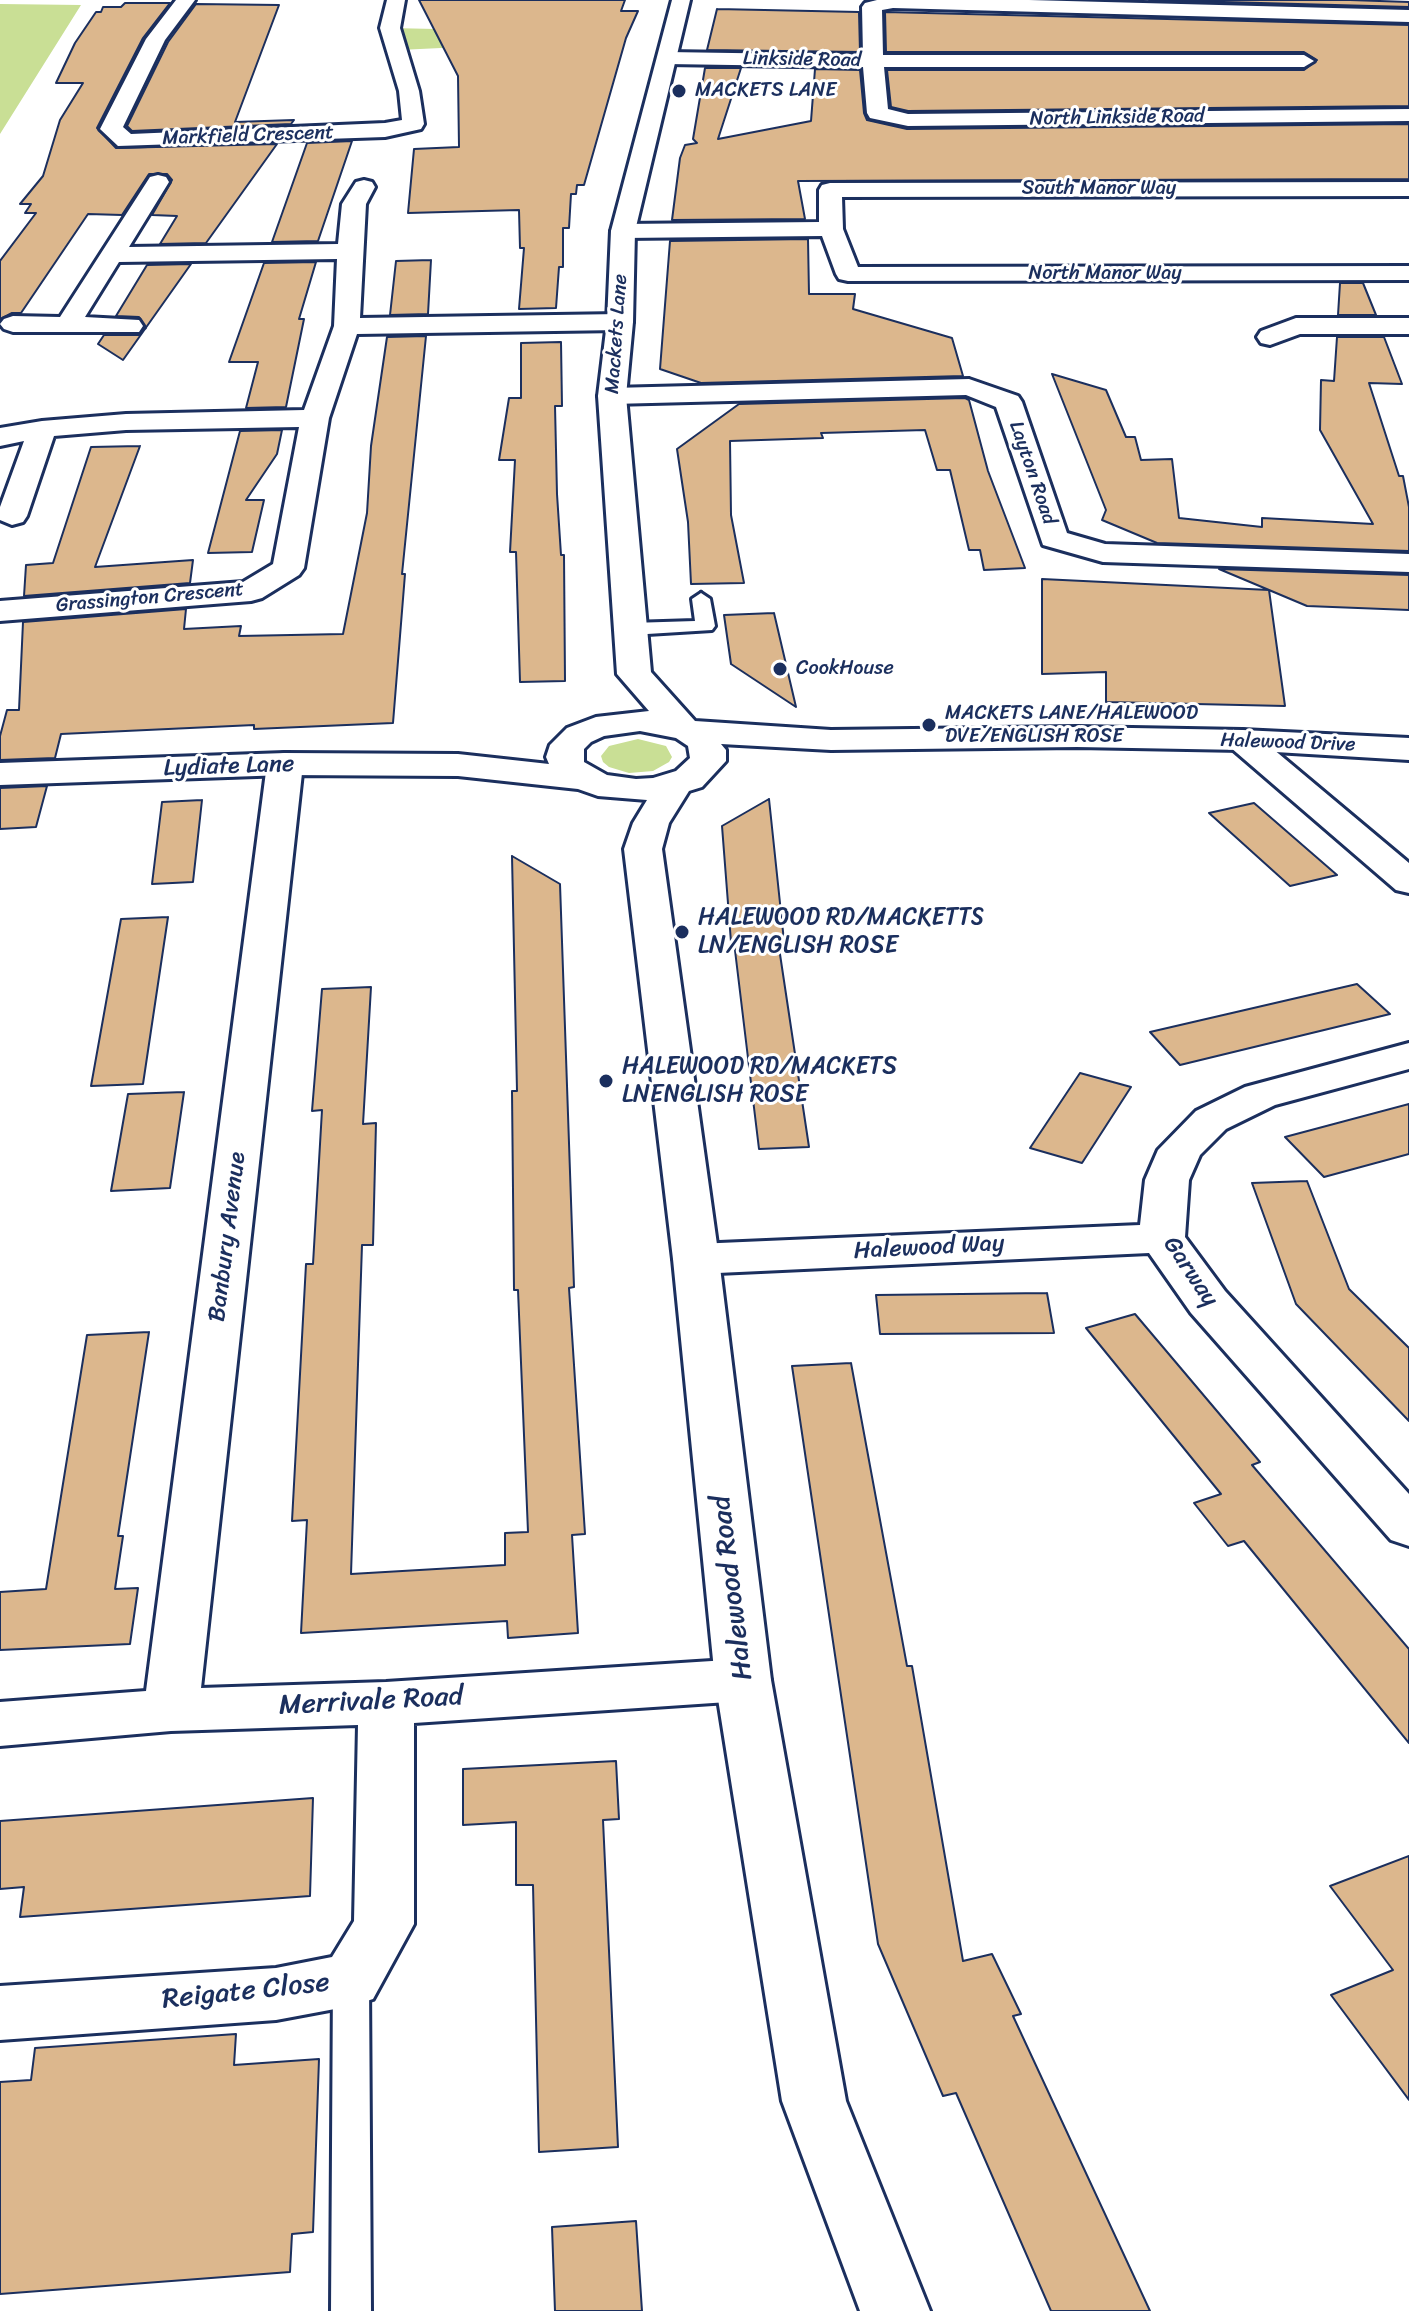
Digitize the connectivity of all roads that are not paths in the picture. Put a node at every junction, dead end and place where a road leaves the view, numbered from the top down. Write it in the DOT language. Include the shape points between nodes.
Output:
graph roads {
  1 [pos="186,0"];
  2 [pos="396,0"];
  3 [pos="681,0"];
  4 [pos="1409,16"];
  5 [pos="667,58"];
  6 [pos="873,61"];
  7 [pos="1304,61"];
  8 [pos="1409,115"];
  9 [pos="158,182"];
  10 [pos="364,187"];
  11 [pos="1409,189"];
  12 [pos="831,229"];
  13 [pos="623,231"];
  14 [pos="349,251"];
  15 [pos="111,255"];
  16 [pos="1409,273"];
  17 [pos="620,322"];
  18 [pos="13,324"];
  19 [pos="68,324"];
  20 [pos="130,326"];
  21 [pos="347,326"];
  22 [pos="1409,326"];
  23 [pos="1270,337"];
  24 [pos="612,396"];
  25 [pos="315,418"];
  26 [pos="42,429"];
  27 [pos="0,437"];
  28 [pos="12,516"];
  29 [pos="1409,563"];
  30 [pos="701,599"];
  31 [pos="0,611"];
  32 [pos="631,629"];
  33 [pos="634,674"];
  34 [pos="686,730"];
  35 [pos="831,740"];
  36 [pos="1242,740"];
  37 [pos="1409,749"];
  38 [pos="586,759"];
  39 [pos="285,764"];
  40 [pos="0,774"];
  41 [pos="687,778"];
  42 [pos="643,849"];
  43 [pos="1409,882"];
  44 [pos="1409,1056"];
  45 [pos="1162,1238"];
  46 [pos="696,1259"];
  47 [pos="1409,1527"];
  48 [pos="743,1680"];
  49 [pos="386,1703"];
  50 [pos="171,1710"];
  51 [pos="0,1724"];
  52 [pos="351,1980"];
  53 [pos="0,2013"];
  54 [pos="351,2311"];
  55 [pos="895,2311"];
  1 -- 2 [label="street, Markfield Crescent" via="156,39 111,129 126,141 385,130 413,124 390,28"];
  3 -- 5 [label="street, Mackets Lane"];
  4 -- 6 [label="street, Linkside Road" via="893,2 872,7"];
  5 -- 6 [label="street, Linkside Road"];
  5 -- 13 [label="street, Mackets Lane"];
  6 -- 7 [label="street"];
  6 -- 8 [label="street, North Linkside Road" via="878,113 908,120"];
  9 -- 15 [label="street"];
  10 -- 14 [label="street, Grassington Crescent" via="354,204"];
  11 -- 12 [label="street, South Manor Way" via="830,190"];
  12 -- 13 [label="street"];
  12 -- 16 [label="street, North Manor Way" via="848,274"];
  13 -- 17 [label="street, Mackets Lane"];
  14 -- 15 [label="street"];
  14 -- 21 [label="street, Grassington Crescent"];
  15 -- 19 [label="street"];
  17 -- 21 [label="street"];
  17 -- 24 [label="street, Mackets Lane"];
  18 -- 19 [label="street"];
  19 -- 20 [label="street"];
  21 -- 25 [label="street, Grassington Crescent"];
  22 -- 23 [label="street" via="1296,326"];
  24 -- 29 [label="street, Layton Road" via="969,387 1008,402 1054,539 1103,553"];
  24 -- 32 [label="street, Mackets Lane"];
  25 -- 26 [label="street"];
  25 -- 31 [label="street, Grassington Crescent" via="288,568 251,591"];
  26 -- 27 [label="street"];
  26 -- 28 [label="street"];
  30 -- 32 [label="lane" via="705,626"];
  32 -- 33 [label="street, Mackets Lane"];
  33 -- 34 [label="street"];
  33 -- 38 [label="street"];
  34 -- 35 [label="street, Halewood Drive"];
  34 -- 38 [label="street, Halewood Drive" via="640,721"];
  34 -- 41 [label="street" via="708,750 708,761"];
  35 -- 36 [label="street, Halewood Drive"];
  35 -- 41 [label="street, Halewood Drive"];
  36 -- 37 [label="street, Halewood Drive"];
  36 -- 43 [label="street"];
  38 -- 39 [label="street, Lydiate Lane"];
  38 -- 41 [label="street, Halewood Drive" via="636,790"];
  38 -- 42 [label="street, Halewood Road"];
  39 -- 40 [label="street, Lydiate Lane"];
  39 -- 50 [label="street, Banbury Avenue"];
  41 -- 42 [label="street, Halewood Road" via="651,823"];
  42 -- 46 [label="street, Halewood Road"];
  44 -- 45 [label="street, Garway" via="1260,1096 1211,1120 1180,1150 1167,1180"];
  45 -- 46 [label="street, Halewood Way"];
  45 -- 47 [label="street, Garway" via="1208,1302"];
  46 -- 48 [label="street, Halewood Road"];
  48 -- 49 [label="street, Merrivale Road"];
  48 -- 55 [label="street, Halewood Road" via="814,2101"];
  49 -- 50 [label="street, Merrivale Road"];
  49 -- 52 [label="street, Reigate Close" via="384,1924"];
  50 -- 51 [label="street, Merrivale Road"];
  52 -- 53 [label="street, Reigate Close" via="276,1994"];
  52 -- 54 [label="lane"];
}
